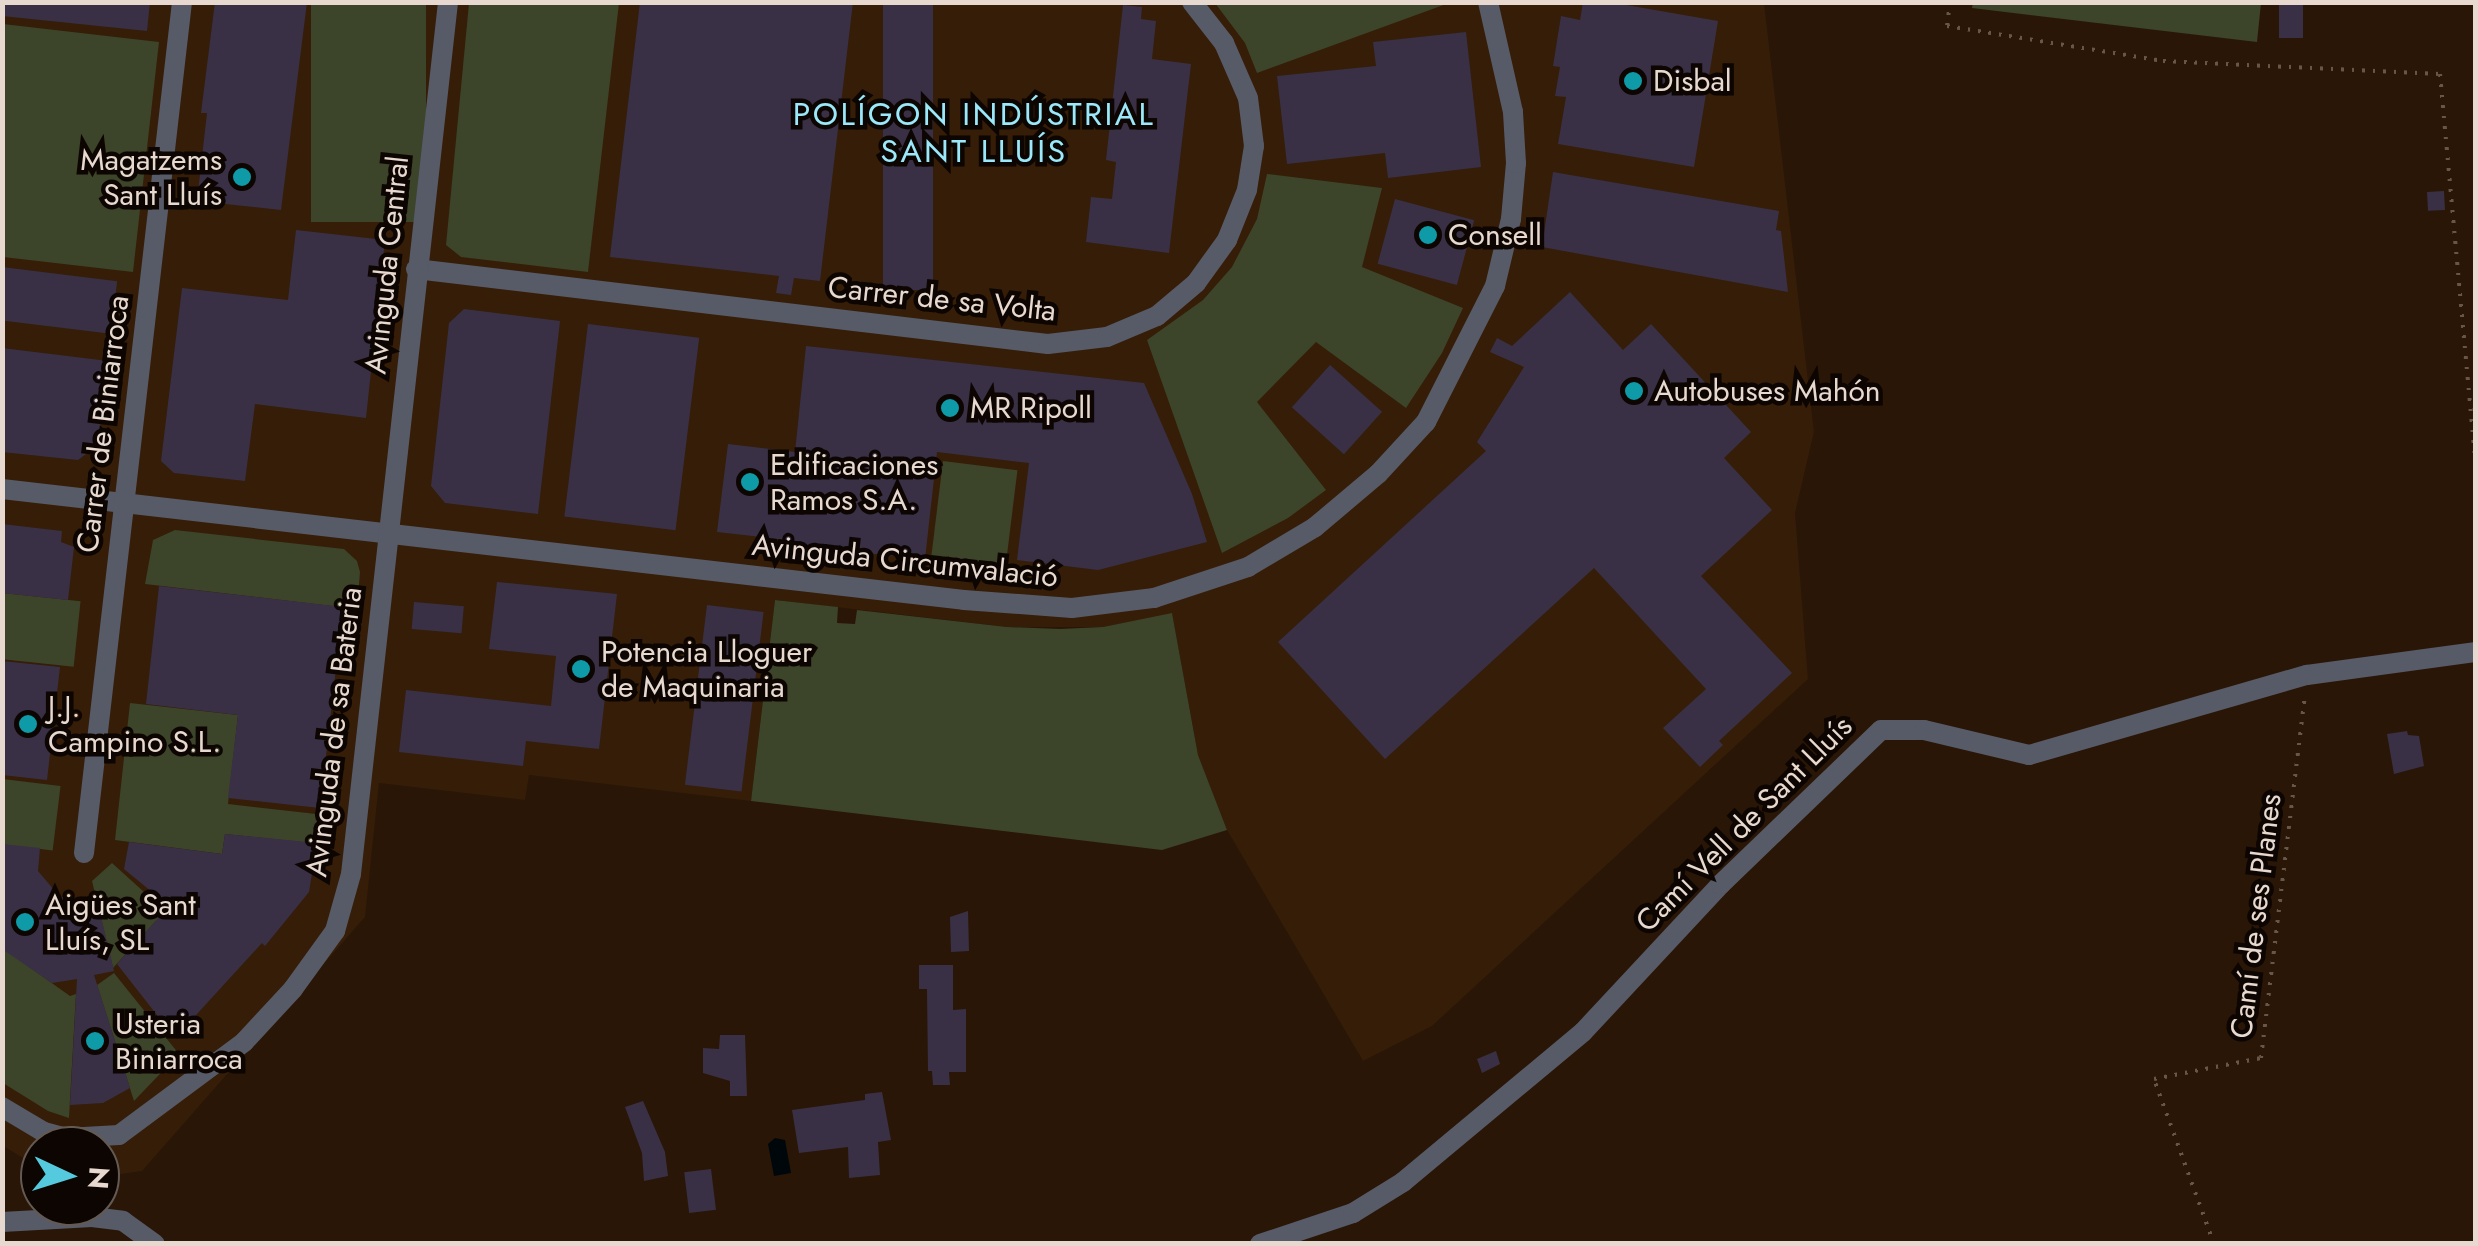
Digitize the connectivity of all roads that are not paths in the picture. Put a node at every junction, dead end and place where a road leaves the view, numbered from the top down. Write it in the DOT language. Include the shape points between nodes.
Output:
graph roads {
  1 [pos="182,2"];
  2 [pos="448,2"];
  3 [pos="1192,2"];
  4 [pos="1488,2"];
  5 [pos="416,270"];
  6 [pos="2,489"];
  7 [pos="124,503"];
  8 [pos="387,534"];
  9 [pos="2476,652"];
  10 [pos="84,853"];
  11 [pos="2,1107"];
  12 [pos="2,1222"];
  13 [pos="155,1244"];
  14 [pos="1260,1244"];
  1 -- 7 [label="street, Carrer de Biniarroca"];
  2 -- 5 [label="street, Avinguda Central"];
  3 -- 5 [label="street, Carrer de sa Volta" via="1224,42 1248,98 1254,146 1248,190 1227,240 1196,284 1157,316 1107,337 1048,344"];
  4 -- 8 [label="street, Avinguda Circumvalació" via="1513,112 1516,163 1495,286 1426,422 1378,474 1314,527 1248,567 1154,598 1072,608"];
  5 -- 8 [label="street, Avinguda Central"];
  6 -- 7 [label="street, Avinguda Circumvalació"];
  7 -- 8 [label="street, Avinguda Circumvalació"];
  7 -- 10 [label="street, Carrer de Biniarroca"];
  8 -- 11 [label="street, Avinguda de sa Bateria" via="351,874 335,931 294,989 244,1042 120,1135 66,1138"];
  9 -- 14 [label="street, Camí Vell de Sant Lluís" via="2307,675 2028,754 1924,730 1881,730 1721,884 1583,1032 1403,1182 1352,1213"];
  12 -- 13 [label="street" via="122,1221"];
}
